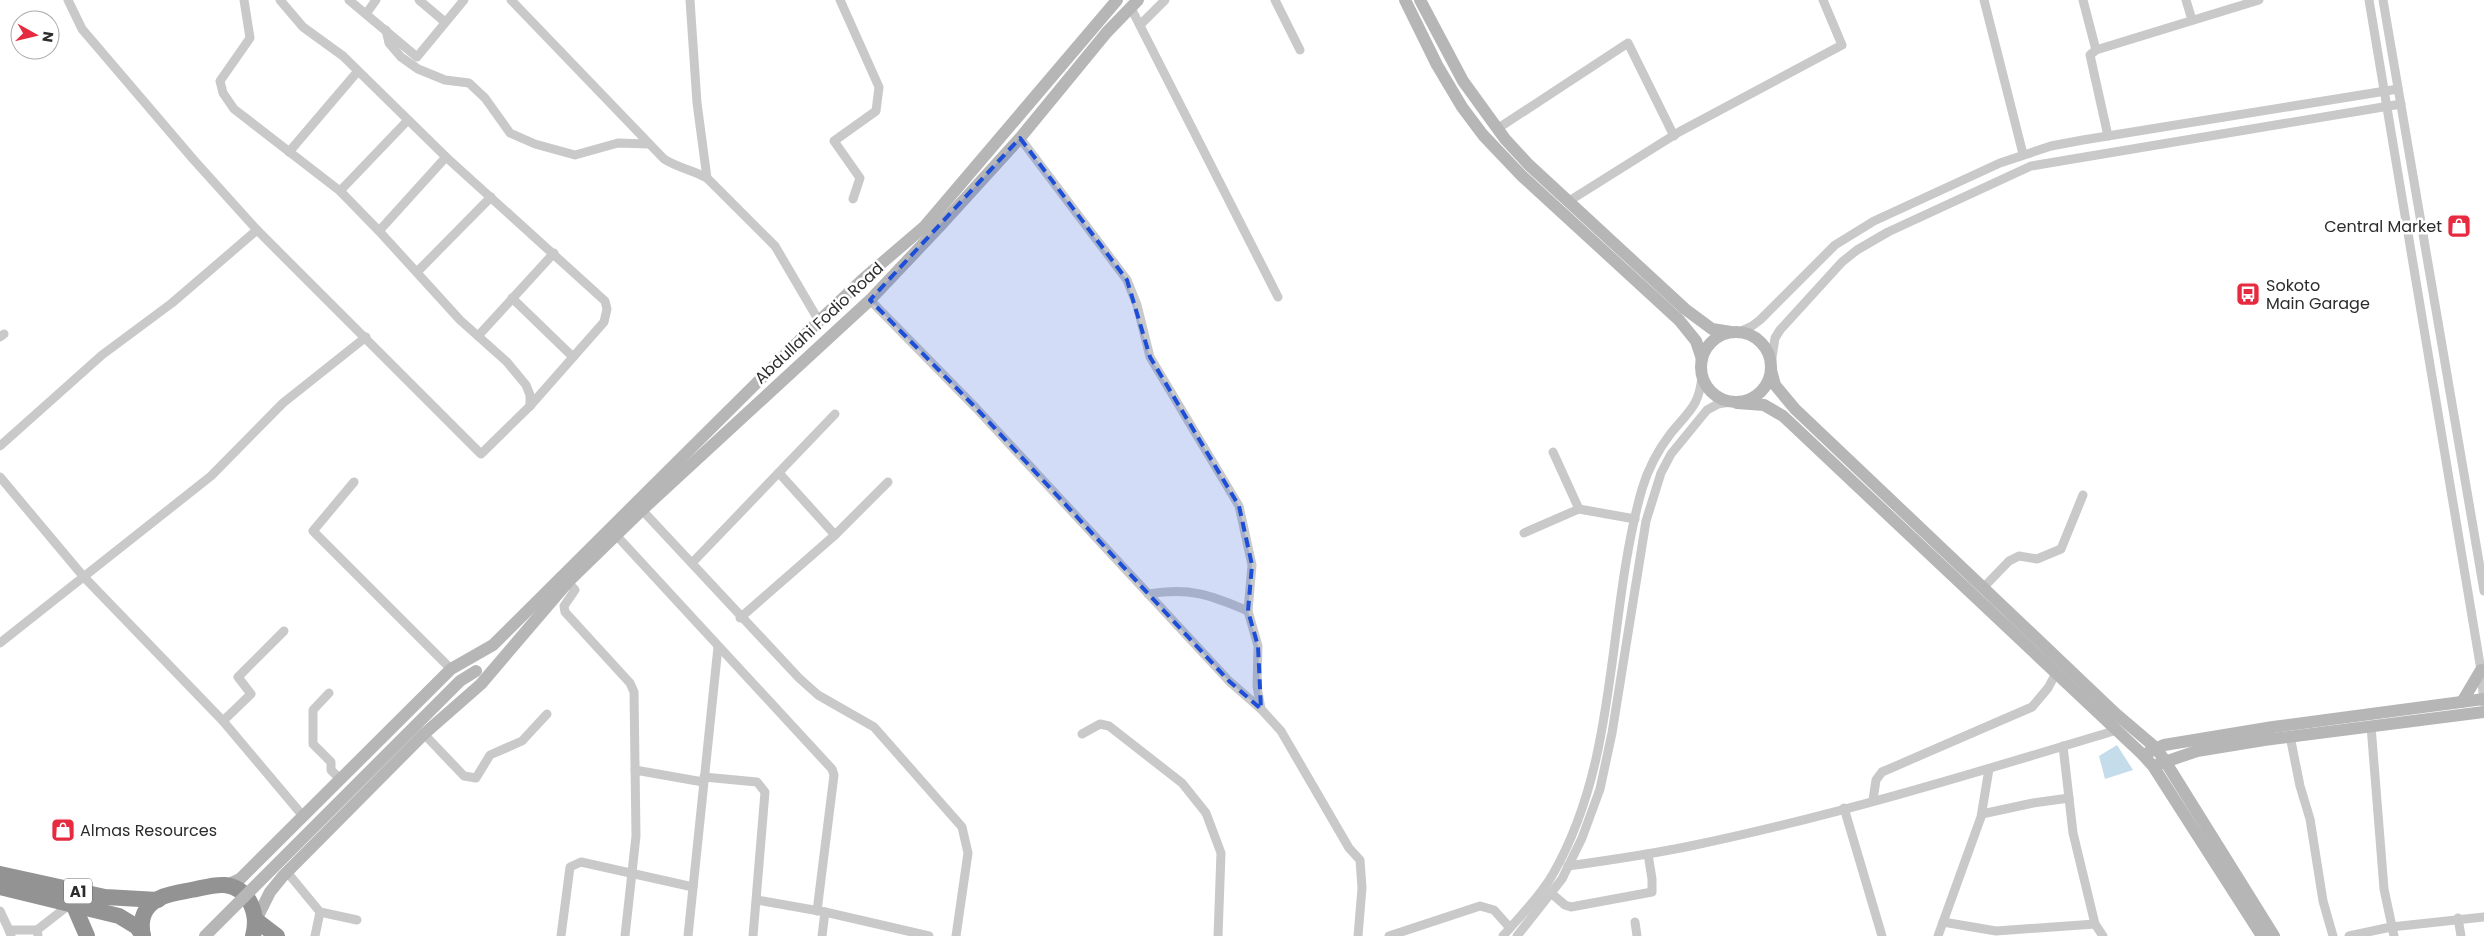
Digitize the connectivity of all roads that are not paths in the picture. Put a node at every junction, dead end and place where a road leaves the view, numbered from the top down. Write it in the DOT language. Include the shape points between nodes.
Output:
graph roads {
  1 [pos="68,0"];
  2 [pos="244,0"];
  3 [pos="280,0"];
  4 [pos="349,0"];
  5 [pos="376,0"];
  6 [pos="419,0"];
  7 [pos="464,0"];
  8 [pos="511,0"];
  9 [pos="690,0"];
  10 [pos="840,0"];
  11 [pos="1117,0"];
  12 [pos="1165,0"];
  13 [pos="1275,0"];
  14 [pos="1405,0"];
  15 [pos="1420,0"];
  16 [pos="1823,0"];
  17 [pos="1984,0"];
  18 [pos="2082,0"];
  19 [pos="2186,0"];
  20 [pos="2259,0"];
  21 [pos="2368,0"];
  22 [pos="2383,0"];
  23 [pos="1135,4"];
  24 [pos="366,14"];
  25 [pos="2192,20"];
  26 [pos="445,22"];
  27 [pos="1140,25"];
  28 [pos="386,30"];
  29 [pos="1300,50"];
  30 [pos="2096,50"];
  31 [pos="358,71"];
  32 [pos="2398,89"];
  33 [pos="2385,91"];
  34 [pos="2401,104"];
  35 [pos="2388,106"];
  36 [pos="408,120"];
  37 [pos="1497,129"];
  38 [pos="1674,136"];
  39 [pos="2108,136"];
  40 [pos="1020,138"];
  41 [pos="649,144"];
  42 [pos="289,152"];
  43 [pos="2023,154"];
  44 [pos="446,157"];
  45 [pos="707,178"];
  46 [pos="340,192"];
  47 [pos="492,196"];
  48 [pos="853,199"];
  49 [pos="1568,201"];
  50 [pos="257,230"];
  51 [pos="379,231"];
  52 [pos="554,253"];
  53 [pos="417,272"];
  54 [pos="1278,297"];
  55 [pos="512,298"];
  56 [pos="870,300"];
  57 [pos="819,321"];
  58 [pos="1735,332"];
  59 [pos="478,336"];
  60 [pos="366,337"];
  61 [pos="573,357"];
  62 [pos="1702,359"];
  63 [pos="1771,367"];
  64 [pos="1702,375"];
  65 [pos="1734,402"];
  66 [pos="530,406"];
  67 [pos="835,414"];
  68 [pos="0,446"];
  69 [pos="1553,452"];
  70 [pos="779,473"];
  71 [pos="0,477"];
  72 [pos="354,482"];
  73 [pos="888,482"];
  74 [pos="2083,495"];
  75 [pos="1578,509"];
  76 [pos="642,510"];
  77 [pos="1635,519"];
  78 [pos="1524,533"];
  79 [pos="616,535"];
  80 [pos="834,536"];
  81 [pos="692,563"];
  82 [pos="83,576"];
  83 [pos="568,582"];
  84 [pos="1983,588"];
  85 [pos="2484,591"];
  86 [pos="1148,594"];
  87 [pos="1248,611"];
  88 [pos="740,618"];
  89 [pos="284,631"];
  90 [pos="0,643"];
  91 [pos="493,645"];
  92 [pos="718,647"];
  93 [pos="505,654"];
  94 [pos="451,669"];
  95 [pos="2481,670"];
  96 [pos="476,671"];
  97 [pos="2056,673"];
  98 [pos="329,693"];
  99 [pos="2484,699"];
  100 [pos="2462,702"];
  101 [pos="2484,703"];
  102 [pos="1261,709"];
  103 [pos="2484,712"];
  104 [pos="547,714"];
  105 [pos="223,721"];
  106 [pos="2371,726"];
  107 [pos="2117,730"];
  108 [pos="424,734"];
  109 [pos="1082,734"];
  110 [pos="2290,736"];
  111 [pos="2063,746"];
  112 [pos="2156,748"];
  113 [pos="2142,754"];
  114 [pos="2165,761"];
  115 [pos="2153,766"];
  116 [pos="1989,769"];
  117 [pos="635,770"];
  118 [pos="340,779"];
  119 [pos="704,779"];
  120 [pos="2069,798"];
  121 [pos="1873,800"];
  122 [pos="1844,808"];
  123 [pos="1982,814"];
  124 [pos="303,816"];
  125 [pos="1648,854"];
  126 [pos="1568,866"];
  127 [pos="287,872"];
  128 [pos="0,874"];
  129 [pos="632,874"];
  130 [pos="226,885"];
  131 [pos="0,887"];
  132 [pos="693,887"];
  133 [pos="1552,894"];
  134 [pos="158,900"];
  135 [pos="757,900"];
  136 [pos="71,905"];
  137 [pos="0,911"];
  138 [pos="320,912"];
  139 [pos="821,912"];
  140 [pos="2484,917"];
  141 [pos="2458,918"];
  142 [pos="357,920"];
  143 [pos="1635,922"];
  144 [pos="1943,922"];
  145 [pos="2095,924"];
  146 [pos="254,928"];
  147 [pos="1510,928"];
  148 [pos="2393,932"];
  149 [pos="10,933"];
  150 [pos="37,933"];
  151 [pos="87,936"];
  152 [pos="143,936"];
  153 [pos="205,936"];
  154 [pos="278,936"];
  155 [pos="315,936"];
  156 [pos="561,936"];
  157 [pos="625,936"];
  158 [pos="688,936"];
  159 [pos="753,936"];
  160 [pos="822,936"];
  161 [pos="929,936"];
  162 [pos="956,936"];
  163 [pos="1218,936"];
  164 [pos="1358,936"];
  165 [pos="1389,936"];
  166 [pos="1503,936"];
  167 [pos="1517,936"];
  168 [pos="1637,936"];
  169 [pos="1882,936"];
  170 [pos="1938,936"];
  171 [pos="2103,936"];
  172 [pos="2262,936"];
  173 [pos="2274,936"];
  174 [pos="2333,936"];
  175 [pos="2349,936"];
  176 [pos="2461,936"];
  1 -- 50 [label="street" via="82,29"];
  2 -- 42 [label="street" via="250,38 221,77 221,89 234,109"];
  3 -- 31 [label="street" via="303,27"];
  4 -- 24 [label="street"];
  5 -- 24 [label="street"];
  6 -- 26 [label="street"];
  7 -- 26 [label="street"];
  8 -- 41 [label="street"];
  9 -- 45 [label="street" via="697,103"];
  10 -- 48 [label="street" via="879,87 876,111 834,140 860,178"];
  11 -- 57 [label="main road, Abdullahi Fodio Road" via="925,226"];
  12 -- 27 [label="street"];
  13 -- 29 [label="street"];
  14 -- 62 [label="main road" via="1437,65 1462,107 1484,135 1522,176 1679,320 1696,341"];
  15 -- 37 [label="main road" via="1463,82"];
  16 -- 38 [label="street" via="1842,44"];
  17 -- 43 [label="street"];
  18 -- 30 [label="street"];
  19 -- 25 [label="street"];
  20 -- 25 [label="street"];
  21 -- 33 [label="street"];
  22 -- 32 [label="street"];
  23 -- 27 [label="street"];
  23 -- 40 [label="main road, Abdullahi Fodio Road" via="1107,32"];
  24 -- 28 [label="street"];
  25 -- 30 [label="street"];
  26 -- 28 [label="street" via="418,57"];
  27 -- 54 [label="street"];
  28 -- 41 [label="street" via="389,42 401,57 418,69 445,80 469,83 485,98 510,133 535,144 575,155 618,143"];
  30 -- 39 [label="street" via="2090,55"];
  31 -- 36 [label="street"];
  31 -- 42 [label="street"];
  32 -- 33 [label="street"];
  32 -- 34 [label="street"];
  33 -- 35 [label="street"];
  33 -- 39 [label="street"];
  34 -- 35 [label="street"];
  34 -- 85 [label="street"];
  35 -- 63 [label="street" via="2031,166 1888,232 1857,250 1780,330 1775,338"];
  35 -- 95 [label="street"];
  36 -- 44 [label="street"];
  36 -- 46 [label="street"];
  37 -- 38 [label="street" via="1628,43"];
  37 -- 49 [label="main road"];
  38 -- 49 [label="street"];
  39 -- 43 [label="street"];
  40 -- 56 [label="main road, Abdullahi Fodio Road"];
  40 -- 87 [label="street" via="1127,280 1138,305 1150,357 1238,506 1252,565"];
  41 -- 45 [label="street" via="675,166"];
  42 -- 46 [label="street"];
  43 -- 58 [label="street" via="1861,228 1835,245 1760,320"];
  44 -- 47 [label="street"];
  44 -- 51 [label="street"];
  45 -- 57 [label="street" via="775,246"];
  46 -- 51 [label="street"];
  47 -- 52 [label="street"];
  47 -- 53 [label="street"];
  49 -- 58 [label="main road" via="1697,319 1712,330"];
  50 -- 60 [label="street" via="313,289"];
  50 -- 68 [label="street" via="172,304 102,355"];
  51 -- 53 [label="street"];
  52 -- 55 [label="street"];
  52 -- 61 [label="street" via="603,297 607,305 604,322"];
  53 -- 59 [label="street"];
  55 -- 59 [label="street"];
  55 -- 61 [label="street"];
  56 -- 76 [label="main road, Abdullahi Fodio Road"];
  56 -- 86 [label="street" via="976,408"];
  57 -- 91 [label="main road, Abdullahi Fodio Road"];
  58 -- 62 [label="main road" via="1712,341"];
  58 -- 63 [label="main road" via="1751,335 1761,342 1768,352"];
  59 -- 66 [label="street" via="507,362 526,385"];
  60 -- 66 [label="street" via="481,454"];
  60 -- 82 [label="street" via="283,403 211,476"];
  61 -- 66 [label="street"];
  62 -- 64 [label="main road"];
  63 -- 65 [label="main road" via="1764,389 1756,396"];
  63 -- 84 [label="main road" via="1775,385 1795,409"];
  64 -- 65 [label="main road" via="1712,393"];
  64 -- 77 [label="street" via="1695,406 1671,433 1649,468"];
  65 -- 97 [label="main road" via="1764,405 1783,416"];
  65 -- 126 [label="street" via="1712,406 1703,415 1671,454 1654,491 1646,521 1606,766 1591,813"];
  67 -- 70 [label="street"];
  69 -- 75 [label="street"];
  70 -- 80 [label="street"];
  70 -- 81 [label="street"];
  71 -- 82 [label="street"];
  72 -- 94 [label="street" via="313,532"];
  73 -- 80 [label="street"];
  74 -- 84 [label="street" via="2061,549 2037,559 2018,556"];
  75 -- 77 [label="street"];
  75 -- 78 [label="street"];
  76 -- 79 [label="main road, Abdullahi Fodio Road"];
  76 -- 81 [label="street"];
  77 -- 147 [label="street" via="1590,786 1553,874"];
  79 -- 83 [label="main road, Abdullahi Fodio Road"];
  79 -- 92 [label="street"];
  80 -- 88 [label="street"];
  81 -- 88 [label="street"];
  82 -- 90 [label="street"];
  82 -- 105 [label="street"];
  83 -- 93 [label="main road, Abdullahi Fodio Road"];
  83 -- 117 [label="street" via="575,590 564,606 565,612 633,687"];
  84 -- 112 [label="main road"];
  86 -- 87 [label="street" via="1171,590 1211,595"];
  86 -- 102 [label="street" via="1229,681"];
  87 -- 102 [label="street" via="1258,646 1257,686"];
  88 -- 162 [label="street" via="818,695 874,727 962,827 968,853"];
  89 -- 105 [label="street" via="238,677 251,694"];
  91 -- 94 [label="main road"];
  91 -- 96 [label="main road"];
  92 -- 119 [label="street"];
  92 -- 139 [label="street" via="832,769"];
  93 -- 96 [label="main road"];
  93 -- 108 [label="main road, Abdullahi Fodio Road" via="481,684"];
  94 -- 118 [label="main road"];
  95 -- 99 [label="street"];
  95 -- 100 [label="main road"];
  96 -- 153 [label="main road, bridge" via="460,681"];
  97 -- 107 [label="main road"];
  97 -- 121 [label="street" via="2032,707 1882,772 1876,780"];
  98 -- 118 [label="street" via="312,710 313,744 331,762 331,770"];
  99 -- 100 [label="main road"];
  99 -- 101 [label="street"];
  100 -- 112 [label="main road" via="2273,727"];
  102 -- 164 [label="street" via="1281,731 1349,848 1360,860 1362,888"];
  103 -- 106 [label="main road"];
  104 -- 108 [label="street" via="522,741 490,755 476,778 464,776"];
  105 -- 124 [label="street"];
  106 -- 110 [label="main road"];
  106 -- 148 [label="street" via="2384,889"];
  107 -- 111 [label="street"];
  107 -- 113 [label="main road"];
  108 -- 127 [label="main road, Abdullahi Fodio Road"];
  109 -- 163 [label="street" via="1100,724 1110,726 1182,783 1206,813 1220,853"];
  110 -- 114 [label="main road" via="2197,751"];
  110 -- 174 [label="street"];
  111 -- 116 [label="street"];
  111 -- 120 [label="street"];
  112 -- 113 [label="main road"];
  112 -- 114 [label="main road"];
  113 -- 115 [label="main road"];
  114 -- 115 [label="main road"];
  114 -- 173 [label="main road"];
  115 -- 172 [label="main road"];
  116 -- 121 [label="street"];
  116 -- 123 [label="street"];
  117 -- 119 [label="street"];
  117 -- 129 [label="street" via="636,836"];
  118 -- 124 [label="main road"];
  119 -- 132 [label="street"];
  119 -- 135 [label="street" via="757,782 766,792"];
  120 -- 123 [label="street"];
  120 -- 145 [label="street" via="2073,833"];
  121 -- 122 [label="street"];
  122 -- 125 [label="street"];
  122 -- 169 [label="street"];
  123 -- 144 [label="street"];
  124 -- 130 [label="main road" via="240,879"];
  125 -- 126 [label="street"];
  125 -- 133 [label="street" via="1652,892 1571,907"];
  126 -- 133 [label="street"];
  127 -- 138 [label="street"];
  127 -- 146 [label="main road, Abdullahi Fodio Road" via="270,892"];
  128 -- 134 [label="highway, A1" via="105,897"];
  129 -- 132 [label="street"];
  129 -- 156 [label="street" via="581,862 570,867"];
  129 -- 157 [label="street"];
  130 -- 134 [label="highway" via="175,893"];
  130 -- 146 [label="highway" via="248,900"];
  131 -- 136 [label="highway, A1"];
  132 -- 158 [label="street"];
  133 -- 167 [label="street"];
  134 -- 152 [label="highway" via="144,914"];
  135 -- 139 [label="street"];
  135 -- 159 [label="street"];
  136 -- 150 [label="street"];
  136 -- 151 [label="highway"];
  136 -- 152 [label="highway, A1" via="121,917 137,927"];
  137 -- 149 [label="street"];
  138 -- 142 [label="street"];
  138 -- 155 [label="street"];
  139 -- 160 [label="street"];
  139 -- 161 [label="street"];
  140 -- 141 [label="street"];
  141 -- 148 [label="street"];
  141 -- 176 [label="street"];
  143 -- 168 [label="street"];
  144 -- 145 [label="street" via="1996,932"];
  144 -- 170 [label="street"];
  145 -- 171 [label="street"];
  146 -- 154 [label="highway"];
  147 -- 165 [label="street" via="1494,910 1480,906"];
  147 -- 166 [label="street"];
  148 -- 175 [label="street"];
  149 -- 150 [label="street"];
}
